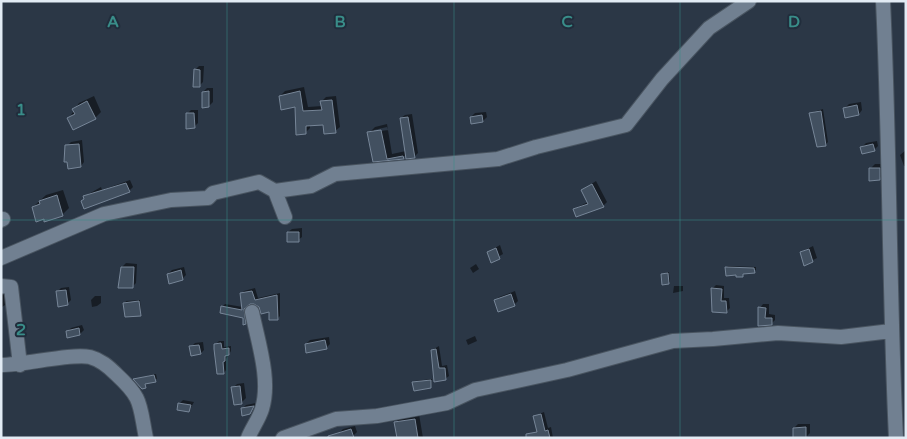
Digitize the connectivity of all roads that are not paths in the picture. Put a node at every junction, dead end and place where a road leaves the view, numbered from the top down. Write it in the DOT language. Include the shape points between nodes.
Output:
graph roads {
  1 [pos="750,1"];
  2 [pos="883,1"];
  3 [pos="275,191"];
  4 [pos="285,217"];
  5 [pos="1,258"];
  6 [pos="1,286"];
  7 [pos="252,312"];
  8 [pos="891,332"];
  9 [pos="906,332"];
  10 [pos="1,365"];
  11 [pos="20,365"];
  12 [pos="146,438"];
  13 [pos="248,438"];
  14 [pos="283,438"];
  15 [pos="896,438"];
  1 -- 3 [label="street" via="709,28 662,79 626,125 498,159 335,174 311,186"];
  2 -- 8 [label="street" via="890,163"];
  3 -- 4 [label="street"];
  3 -- 5 [label="street" via="260,182 213,193 208,198 170,200 104,214"];
  6 -- 11 [label="street" via="11,287"];
  7 -- 13 [label="street" via="264,392 262,410"];
  8 -- 9 [label="street"];
  8 -- 14 [label="street" via="841,337 778,332 713,340 673,340 567,370 475,390 447,403 377,416 336,419"];
  8 -- 15 [label="street"];
  10 -- 11 [label="street"];
  11 -- 12 [label="street" via="89,357 103,362 135,391"];
}
